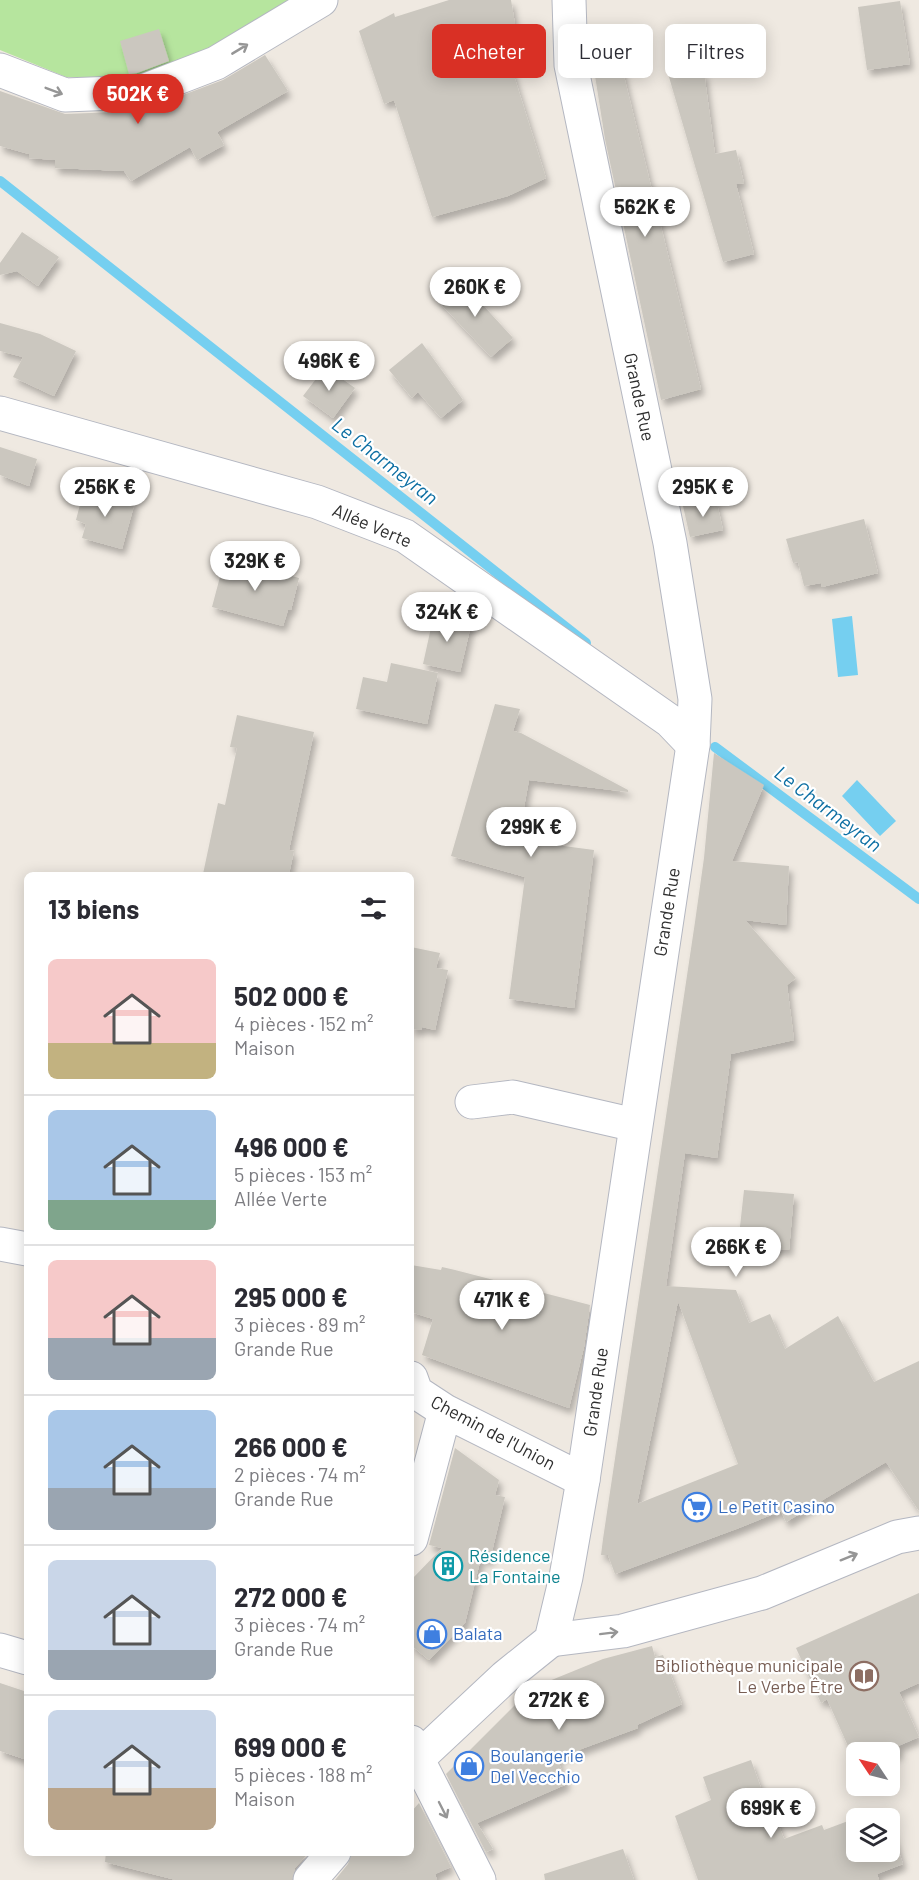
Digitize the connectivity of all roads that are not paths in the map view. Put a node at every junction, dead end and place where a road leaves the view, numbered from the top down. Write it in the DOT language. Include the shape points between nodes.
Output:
graph roads {
  1 [pos="321,0"];
  2 [pos="569,0"];
  3 [pos="0,70"];
  4 [pos="0,413"];
  5 [pos="693,745"];
  6 [pos="472,1102"];
  7 [pos="635,1125"];
  8 [pos="0,1244"];
  9 [pos="24,1249"];
  10 [pos="414,1386"];
  11 [pos="445,1411"];
  12 [pos="583,1480"];
  13 [pos="414,1528"];
  14 [pos="919,1533"];
  15 [pos="551,1640"];
  16 [pos="0,1650"];
  17 [pos="24,1657"];
  18 [pos="414,1754"];
  19 [pos="414,1757"];
  20 [pos="331,1856"];
  21 [pos="310,1880"];
  22 [pos="479,1880"];
  3 -- 1 [label="street, one-way" via="65,95 141,92 216,63"];
  2 -- 5 [label="street, Grande Rue" via="571,65 670,543 696,699"];
  4 -- 5 [label="street, Allée Verte" via="317,502 405,536 670,721"];
  5 -- 7 [label="street, Grande Rue"];
  6 -- 7 [label="street" via="513,1097"];
  7 -- 12 [label="street, Grande Rue"];
  8 -- 9 [label="street"];
  10 -- 11 [label="street, Chemin de l'Union" via="416,1392"];
  11 -- 12 [label="street, Chemin de l'Union"];
  11 -- 13 [label="street"];
  12 -- 15 [label="street, Grande Rue"];
  15 -- 14 [label="street, one-way" via="623,1631 762,1593 897,1538"];
  15 -- 18 [label="street"];
  16 -- 17 [label="street"];
  19 -- 22 [label="street, one-way"];
  20 -- 21 [label="street"];
}
